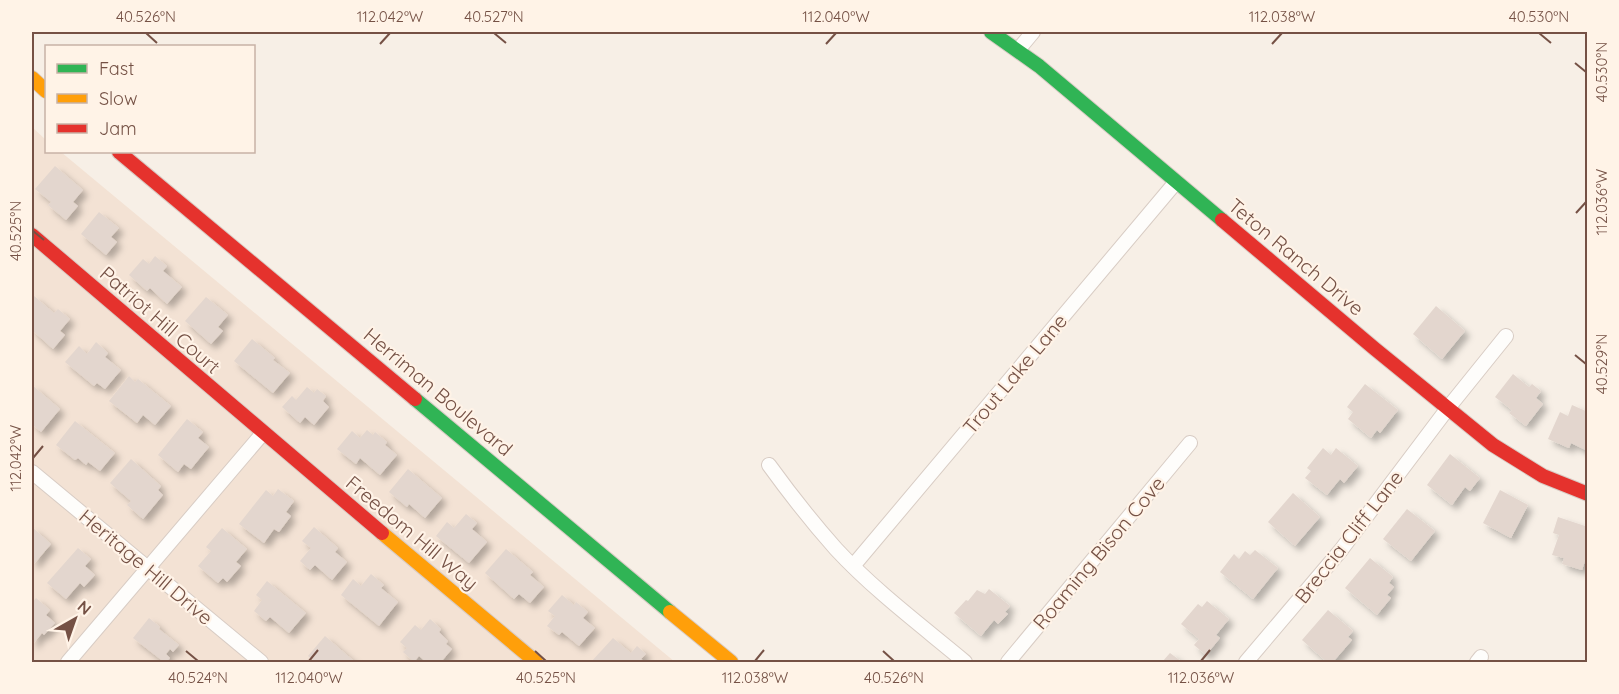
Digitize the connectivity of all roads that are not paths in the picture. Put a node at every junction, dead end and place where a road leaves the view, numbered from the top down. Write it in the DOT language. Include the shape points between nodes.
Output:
graph roads {
  1 [pos="991,32"];
  2 [pos="1033,32"];
  3 [pos="1018,50"];
  4 [pos="32,78"];
  5 [pos="45,90"];
  6 [pos="120,153"];
  7 [pos="1176,182"];
  8 [pos="32,235"];
  9 [pos="1506,336"];
  10 [pos="1448,408"];
  11 [pos="263,433"];
  12 [pos="1190,443"];
  13 [pos="769,465"];
  14 [pos="32,472"];
  15 [pos="1587,494"];
  16 [pos="854,566"];
  17 [pos="148,568"];
  18 [pos="68,663"];
  19 [pos="261,663"];
  20 [pos="536,663"];
  21 [pos="731,663"];
  22 [pos="965,663"];
  23 [pos="1008,663"];
  24 [pos="1246,663"];
  1 -- 3 [label="street, Teton Ranch Drive"];
  2 -- 3 [label="street"];
  3 -- 7 [label="street, Teton Ranch Drive"];
  4 -- 5 [label="street"];
  6 -- 21 [label="street, Herriman Boulevard"];
  7 -- 10 [label="street, Teton Ranch Drive"];
  7 -- 16 [label="street, Trout Lake Lane"];
  8 -- 11 [label="street, Patriot Hill Court"];
  9 -- 10 [label="street, Breccia Cliff Lane"];
  10 -- 15 [label="street, Teton Ranch Drive" via="1526,466"];
  10 -- 24 [label="street, Breccia Cliff Lane" via="1341,550"];
  11 -- 17 [label="street"];
  11 -- 20 [label="street, Freedom Hill Way"];
  12 -- 23 [label="street, Roaming Bison Cove"];
  13 -- 16 [label="street"];
  14 -- 17 [label="street, Heritage Hill Drive"];
  16 -- 22 [label="street"];
  17 -- 18 [label="street"];
  17 -- 19 [label="street, Heritage Hill Drive"];
}
